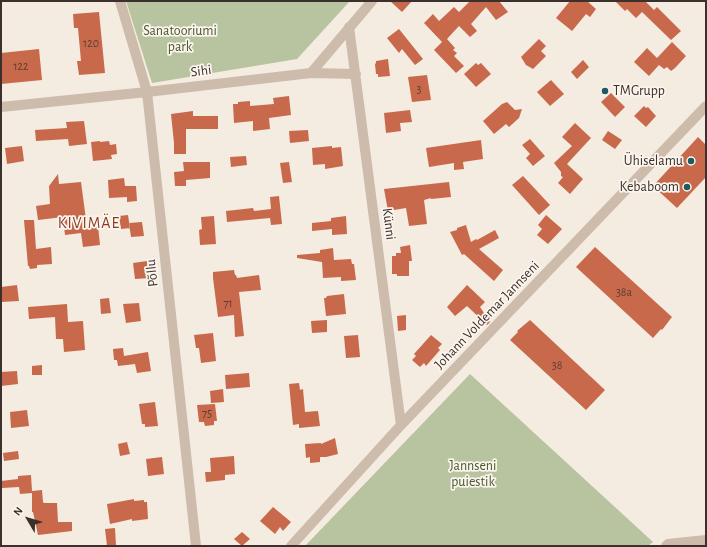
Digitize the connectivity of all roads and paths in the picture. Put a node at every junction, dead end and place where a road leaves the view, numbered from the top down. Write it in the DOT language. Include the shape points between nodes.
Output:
graph roads {
  1 [pos="120,1"];
  2 [pos="372,1"];
  3 [pos="349,27"];
  4 [pos="311,73"];
  5 [pos="356,74"];
  6 [pos="147,92"];
  7 [pos="706,106"];
  8 [pos="1,107"];
  9 [pos="401,425"];
  10 [pos="706,540"];
  11 [pos="196,546"];
  12 [pos="290,546"];
  13 [pos="666,546"];
  1 -- 6 [label="street, Põllu"];
  2 -- 3 [label="street"];
  3 -- 4 [label="street"];
  3 -- 5 [label="street, Künni"];
  4 -- 5 [label="street, Sihi"];
  4 -- 6 [label="street, Sihi"];
  5 -- 9 [label="street, Künni"];
  6 -- 8 [label="street, Sihi"];
  6 -- 11 [label="street, Põllu"];
  7 -- 9 [label="street, Johann Voldemar Jannseni"];
  9 -- 12 [label="street, Johann Voldemar Jannseni"];
  10 -- 13 [label="street"];
}
